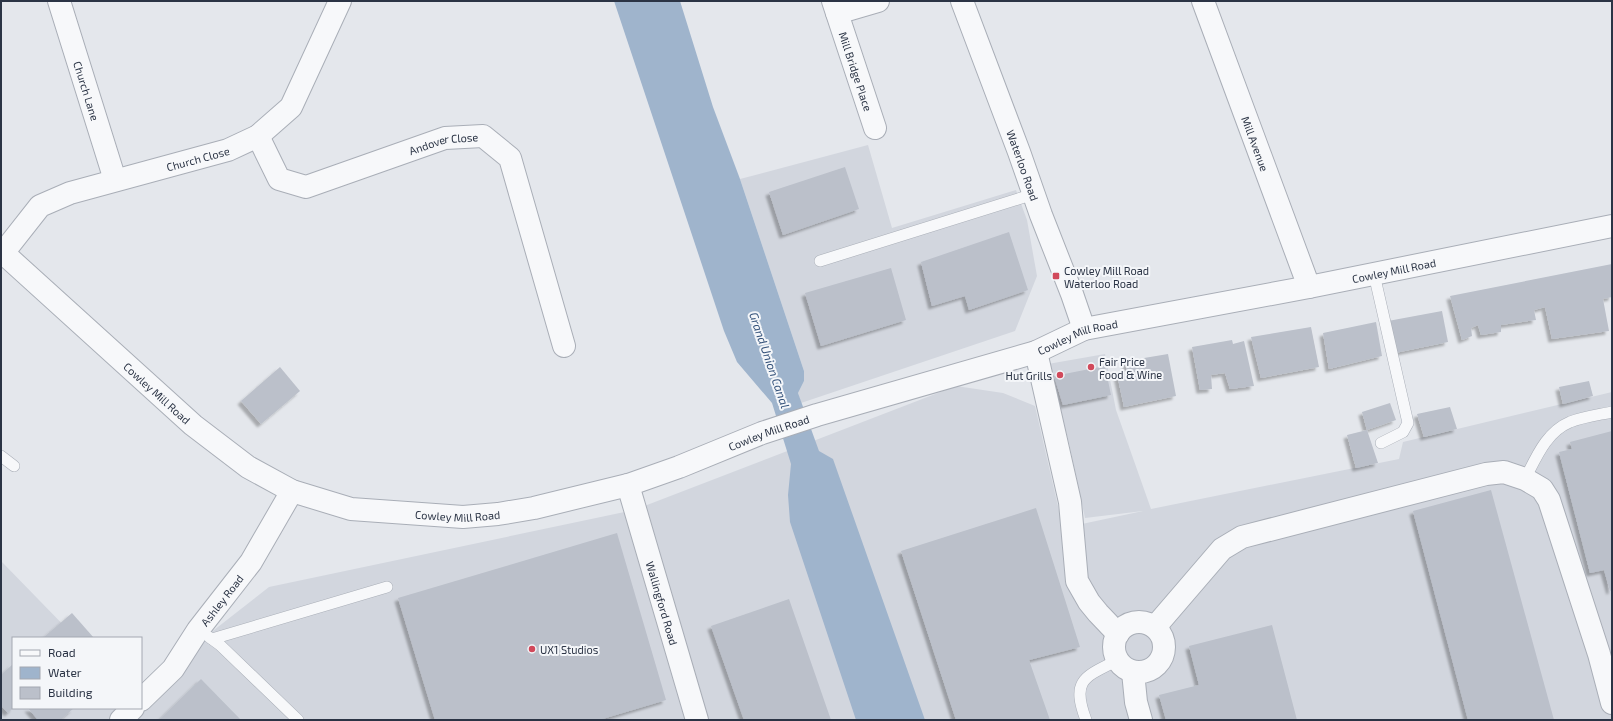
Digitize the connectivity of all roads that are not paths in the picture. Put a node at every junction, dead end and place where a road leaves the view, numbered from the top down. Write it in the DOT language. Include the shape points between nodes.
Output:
graph roads {
  1 [pos="59,1"];
  2 [pos="340,1"];
  3 [pos="878,1"];
  4 [pos="962,1"];
  5 [pos="1203,1"];
  6 [pos="835,7"];
  7 [pos="875,128"];
  8 [pos="258,136"];
  9 [pos="115,180"];
  10 [pos="1034,194"];
  11 [pos="1612,226"];
  12 [pos="2,252"];
  13 [pos="820,261"];
  14 [pos="1374,274"];
  15 [pos="1308,287"];
  16 [pos="1084,329"];
  17 [pos="564,346"];
  18 [pos="1036,352"];
  19 [pos="1612,412"];
  20 [pos="1381,443"];
  21 [pos="1,456"];
  22 [pos="14,466"];
  23 [pos="1525,479"];
  24 [pos="628,485"];
  25 [pos="292,491"];
  26 [pos="387,587"];
  27 [pos="1155,627"];
  28 [pos="1118,634"];
  29 [pos="205,635"];
  30 [pos="1605,652"];
  31 [pos="1125,666"];
  32 [pos="142,699"];
  33 [pos="1612,703"];
  34 [pos="132,709"];
  35 [pos="121,720"];
  36 [pos="298,720"];
  37 [pos="697,720"];
  38 [pos="1086,720"];
  39 [pos="1141,720"];
  1 -- 9 [label="street, Church Lane"];
  2 -- 8 [label="street, Church Close" via="291,107"];
  3 -- 6 [label="street, Mill Bridge Place"];
  4 -- 10 [label="street, Waterloo Road"];
  5 -- 15 [label="street, Mill Avenue"];
  6 -- 7 [label="street, Mill Bridge Place"];
  8 -- 9 [label="street, Church Close" via="228,150"];
  8 -- 17 [label="street, Andover Close" via="278,179 306,187 445,138 483,136 510,158"];
  9 -- 12 [label="street, Church Close" via="70,193 40,206"];
  10 -- 13 [label="lane"];
  10 -- 16 [label="street, Waterloo Road"];
  11 -- 14 [label="street, Cowley Mill Road"];
  12 -- 25 [label="street, Cowley Mill Road" via="193,425 248,467"];
  14 -- 15 [label="street, Cowley Mill Road"];
  14 -- 20 [label="lane" via="1408,423 1403,432"];
  15 -- 16 [label="street, Cowley Mill Road"];
  16 -- 18 [label="street, Cowley Mill Road"];
  18 -- 24 [label="street, Cowley Mill Road" via="817,415 762,433"];
  18 -- 28 [label="street" via="1070,502 1077,581 1089,602"];
  19 -- 23 [label="lane" via="1569,423 1557,431 1543,444"];
  21 -- 22 [label="lane"];
  23 -- 27 [label="street" via="1504,472 1486,474 1242,537 1222,549"];
  23 -- 30 [label="street" via="1542,489 1549,500"];
  24 -- 25 [label="street, Cowley Mill Road" via="534,508 463,517 351,509"];
  24 -- 37 [label="street, Wallingford Road"];
  25 -- 29 [label="street, Ashley Road"];
  26 -- 29 [label="lane"];
  27 -- 28 [label="street" via="1141,622 1132,623 1122,628"];
  27 -- 31 [label="street" via="1165,649 1156,666 1142,673"];
  28 -- 31 [label="street" via="1114,653"];
  29 -- 32 [label="street, Ashley Road"];
  29 -- 36 [label="lane" via="220,645"];
  30 -- 33 [label="street"];
  31 -- 38 [label="lane" via="1085,677 1080,686 1080,703"];
  31 -- 39 [label="street"];
  34 -- 35 [label="street"];
}
